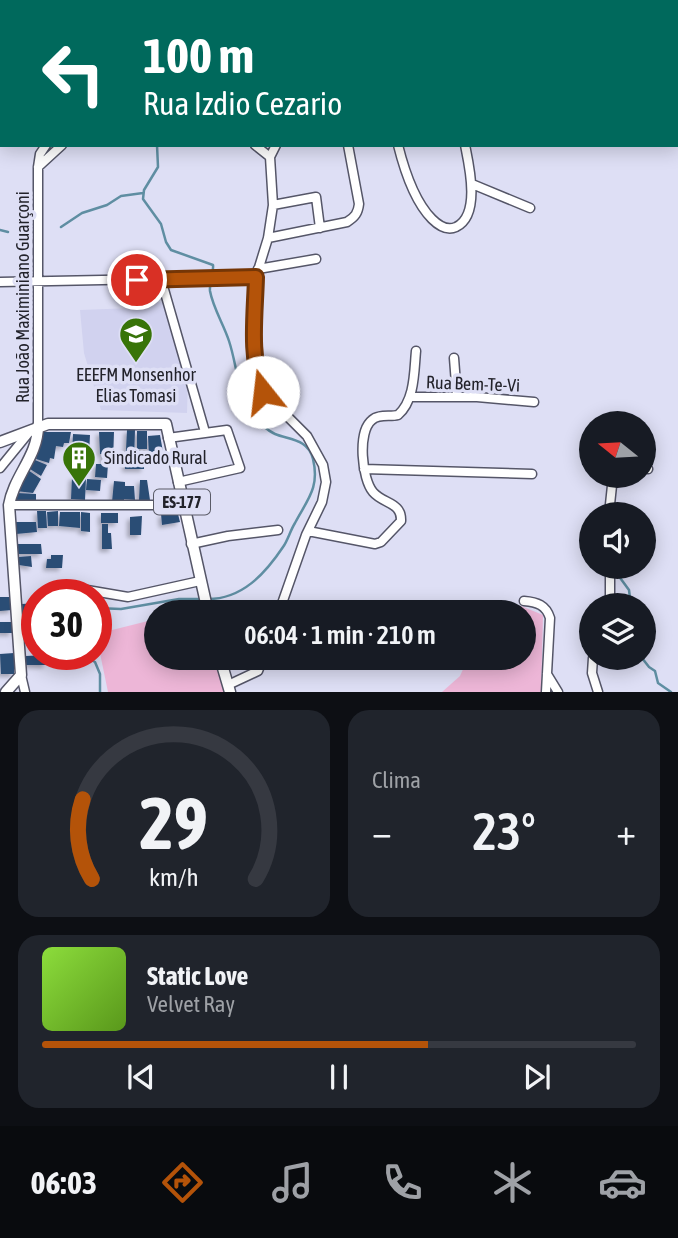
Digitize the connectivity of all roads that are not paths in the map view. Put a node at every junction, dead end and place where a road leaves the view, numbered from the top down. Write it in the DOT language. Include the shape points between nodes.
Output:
graph roads {
  1 [pos="44,147"];
  2 [pos="60,147"];
  3 [pos="258,147"];
  4 [pos="275,147"];
  5 [pos="348,147"];
  6 [pos="399,147"];
  7 [pos="465,147"];
  8 [pos="270,157"];
  9 [pos="38,167"];
  10 [pos="472,184"];
  11 [pos="273,205"];
  12 [pos="530,208"];
  13 [pos="320,228"];
  14 [pos="268,238"];
  15 [pos="316,259"];
  16 [pos="257,273"];
  17 [pos="161,279"];
  18 [pos="0,282"];
  19 [pos="416,351"];
  20 [pos="454,358"];
  21 [pos="410,397"];
  22 [pos="457,397"];
  23 [pos="534,402"];
  24 [pos="35,428"];
  25 [pos="205,432"];
  26 [pos="168,438"];
  27 [pos="0,442"];
  28 [pos="0,468"];
  29 [pos="364,469"];
  30 [pos="532,474"];
  31 [pos="178,482"];
  32 [pos="9,505"];
  33 [pos="183,505"];
  34 [pos="278,530"];
  35 [pos="308,531"];
  36 [pos="191,544"];
  37 [pos="200,581"];
  38 [pos="112,594"];
  39 [pos="205,600"];
  40 [pos="283,600"];
  41 [pos="536,604"];
  42 [pos="223,670"];
  43 [pos="258,670"];
  44 [pos="592,670"];
  45 [pos="547,674"];
  46 [pos="21,675"];
  47 [pos="229,689"];
  48 [pos="6,692"];
  49 [pos="25,692"];
  50 [pos="546,692"];
  51 [pos="558,692"];
  52 [pos="598,692"];
  1 -- 9 [label="street, Rua João Maximiniano Guarçoni"];
  2 -- 9 [label="street"];
  3 -- 8 [label="street"];
  4 -- 8 [label="street"];
  5 -- 13 [label="street" via="358,212 347,222"];
  6 -- 10 [label="street" via="419,200 429,217 445,228 458,226 468,208"];
  7 -- 10 [label="street"];
  8 -- 11 [label="street"];
  9 -- 24 [label="street, Rua João Maximiniano Guarçoni"];
  10 -- 12 [label="street"];
  11 -- 13 [label="street" via="316,197"];
  11 -- 14 [label="street"];
  13 -- 14 [label="street"];
  14 -- 16 [label="street"];
  15 -- 16 [label="street"];
  16 -- 17 [label="street"];
  16 -- 35 [label="street" via="253,354 259,381 270,400 307,436 323,465 323,502"];
  17 -- 18 [label="street"];
  17 -- 25 [label="street"];
  19 -- 21 [label="street"];
  20 -- 22 [label="street"];
  21 -- 22 [label="street, Rua Bem-Te-Vi"];
  21 -- 29 [label="street" via="398,415 375,418 368,425"];
  22 -- 23 [label="street, Rua Bem-Te-Vi"];
  24 -- 26 [label="main road, ES-177" via="48,424 166,424"];
  24 -- 27 [label="main road, ES-177"];
  24 -- 28 [label="street"];
  24 -- 32 [label="main road" via="37,446 11,492"];
  25 -- 26 [label="street"];
  25 -- 31 [label="street" via="227,430 240,468"];
  26 -- 31 [label="main road, ES-177"];
  29 -- 30 [label="street"];
  29 -- 35 [label="street" via="371,490 399,510 401,521 394,531 375,544"];
  31 -- 33 [label="main road, ES-177"];
  32 -- 33 [label="street"];
  32 -- 46 [label="main road"];
  33 -- 36 [label="main road, ES-177"];
  34 -- 36 [label="street"];
  35 -- 40 [label="street"];
  36 -- 37 [label="main road, ES-177"];
  37 -- 38 [label="street" via="128,597"];
  37 -- 39 [label="main road, ES-177"];
  41 -- 45 [label="street" via="548,610 550,618"];
  42 -- 47 [label="main road"];
  43 -- 47 [label="street"];
  44 -- 52 [label="street"];
  45 -- 50 [label="street"];
  45 -- 51 [label="street"];
  46 -- 48 [label="main road"];
  46 -- 49 [label="street"];
}
